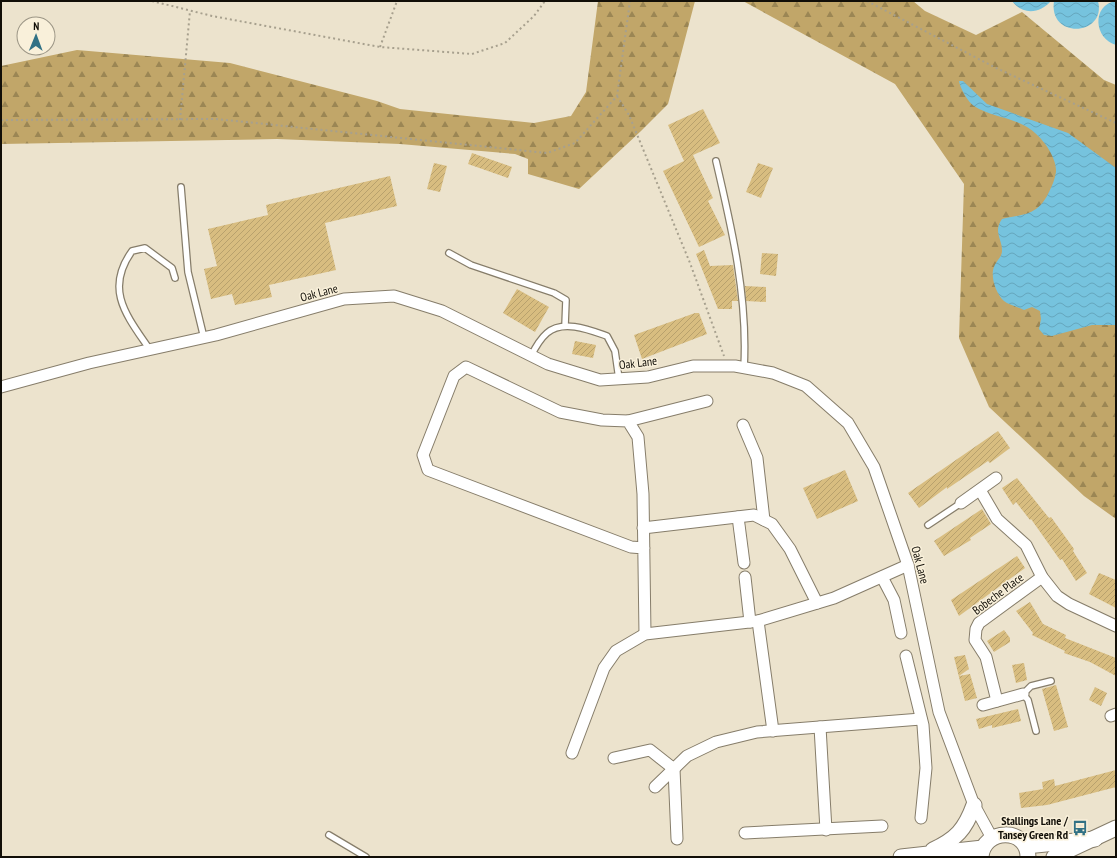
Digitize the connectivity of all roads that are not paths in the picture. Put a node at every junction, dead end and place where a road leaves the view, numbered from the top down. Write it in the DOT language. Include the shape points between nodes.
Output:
graph roads {
  1 [pos="716,161"];
  2 [pos="181,187"];
  3 [pos="449,253"];
  4 [pos="175,278"];
  5 [pos="566,326"];
  6 [pos="204,338"];
  7 [pos="150,350"];
  8 [pos="531,356"];
  9 [pos="744,368"];
  10 [pos="619,379"];
  11 [pos="1,387"];
  12 [pos="707,401"];
  13 [pos="628,421"];
  14 [pos="744,425"];
  15 [pos="996,478"];
  16 [pos="980,490"];
  17 [pos="961,503"];
  18 [pos="738,517"];
  19 [pos="764,520"];
  20 [pos="928,525"];
  21 [pos="643,528"];
  22 [pos="644,548"];
  23 [pos="744,563"];
  24 [pos="908,566"];
  25 [pos="745,577"];
  26 [pos="882,577"];
  27 [pos="1042,577"];
  28 [pos="817,604"];
  29 [pos="754,621"];
  30 [pos="1116,626"];
  31 [pos="901,633"];
  32 [pos="645,634"];
  33 [pos="906,656"];
  34 [pos="1051,681"];
  35 [pos="1022,694"];
  36 [pos="997,701"];
  37 [pos="983,706"];
  38 [pos="921,719"];
  39 [pos="820,727"];
  40 [pos="773,731"];
  41 [pos="1036,731"];
  42 [pos="572,753"];
  43 [pos="614,758"];
  44 [pos="674,769"];
  45 [pos="655,787"];
  46 [pos="974,806"];
  47 [pos="921,818"];
  48 [pos="882,826"];
  49 [pos="1116,828"];
  50 [pos="826,830"];
  51 [pos="745,833"];
  52 [pos="330,835"];
  53 [pos="1095,839"];
  54 [pos="677,840"];
  55 [pos="985,848"];
  56 [pos="1027,852"];
  57 [pos="923,854"];
  58 [pos="366,857"];
  59 [pos="901,857"];
  60 [pos="1054,857"];
  61 [pos="1076,857"];
  1 -- 9 [label="lane" via="736,244 746,340"];
  2 -- 6 [label="lane" via="188,272"];
  3 -- 5 [label="lane" via="471,264 554,293 566,300"];
  4 -- 7 [label="lane" via="172,268 145,248 132,250 124,262 118,287 123,308"];
  5 -- 8 [label="lane" via="548,332"];
  5 -- 10 [label="lane" via="607,336 615,350"];
  6 -- 7 [label="street, Oak Lane"];
  6 -- 8 [label="street, Oak Lane" via="344,299 394,296 442,311"];
  7 -- 11 [label="street, Oak Lane" via="89,363"];
  8 -- 10 [label="street, Oak Lane" via="600,380"];
  9 -- 10 [label="street, Oak Lane" via="693,366 648,377"];
  9 -- 24 [label="street, Oak Lane" via="773,373 806,386 848,423 874,467"];
  12 -- 13 [label="street"];
  13 -- 21 [label="street" via="638,438"];
  13 -- 22 [label="street" via="602,420 560,412 466,367 454,376 423,455 428,470 630,547"];
  14 -- 19 [label="street" via="757,458"];
  15 -- 16 [label="street"];
  16 -- 17 [label="street"];
  16 -- 27 [label="street" via="997,519 1026,545"];
  17 -- 20 [label="lane"];
  18 -- 19 [label="street" via="754,515"];
  18 -- 21 [label="street"];
  18 -- 23 [label="street"];
  19 -- 28 [label="street" via="772,524 790,549"];
  21 -- 22 [label="street"];
  22 -- 32 [label="street"];
  24 -- 26 [label="street"];
  24 -- 46 [label="street, Oak Lane" via="939,712"];
  25 -- 29 [label="street"];
  26 -- 28 [label="street"];
  26 -- 31 [label="street" via="894,600"];
  27 -- 30 [label="street" via="1057,596 1069,604"];
  27 -- 36 [label="street, Bobeche Place" via="979,623 976,629 975,640 986,657"];
  28 -- 29 [label="street"];
  29 -- 32 [label="street"];
  29 -- 40 [label="street"];
  32 -- 42 [label="street" via="616,651 604,668"];
  33 -- 38 [label="street"];
  34 -- 35 [label="lane" via="1031,686"];
  35 -- 36 [label="street"];
  35 -- 41 [label="lane" via="1028,700"];
  36 -- 37 [label="street"];
  38 -- 39 [label="street"];
  38 -- 47 [label="street" via="926,768"];
  39 -- 40 [label="street"];
  39 -- 50 [label="street"];
  40 -- 44 [label="street" via="757,732 716,742 687,756"];
  43 -- 44 [label="street" via="650,750"];
  44 -- 45 [label="street"];
  44 -- 54 [label="street"];
  46 -- 55 [label="street, Oak Lane"];
  46 -- 57 [label="main road" via="968,820 952,841"];
  48 -- 50 [label="street"];
  49 -- 53 [label="main road"];
  50 -- 51 [label="street"];
  52 -- 58 [label="lane"];
  53 -- 56 [label="main road"];
  53 -- 60 [label="main road"];
  53 -- 61 [label="main road"];
  55 -- 56 [label="main road" via="1006,834 1014,836"];
  55 -- 57 [label="main road"];
  57 -- 59 [label="main road"];
}
